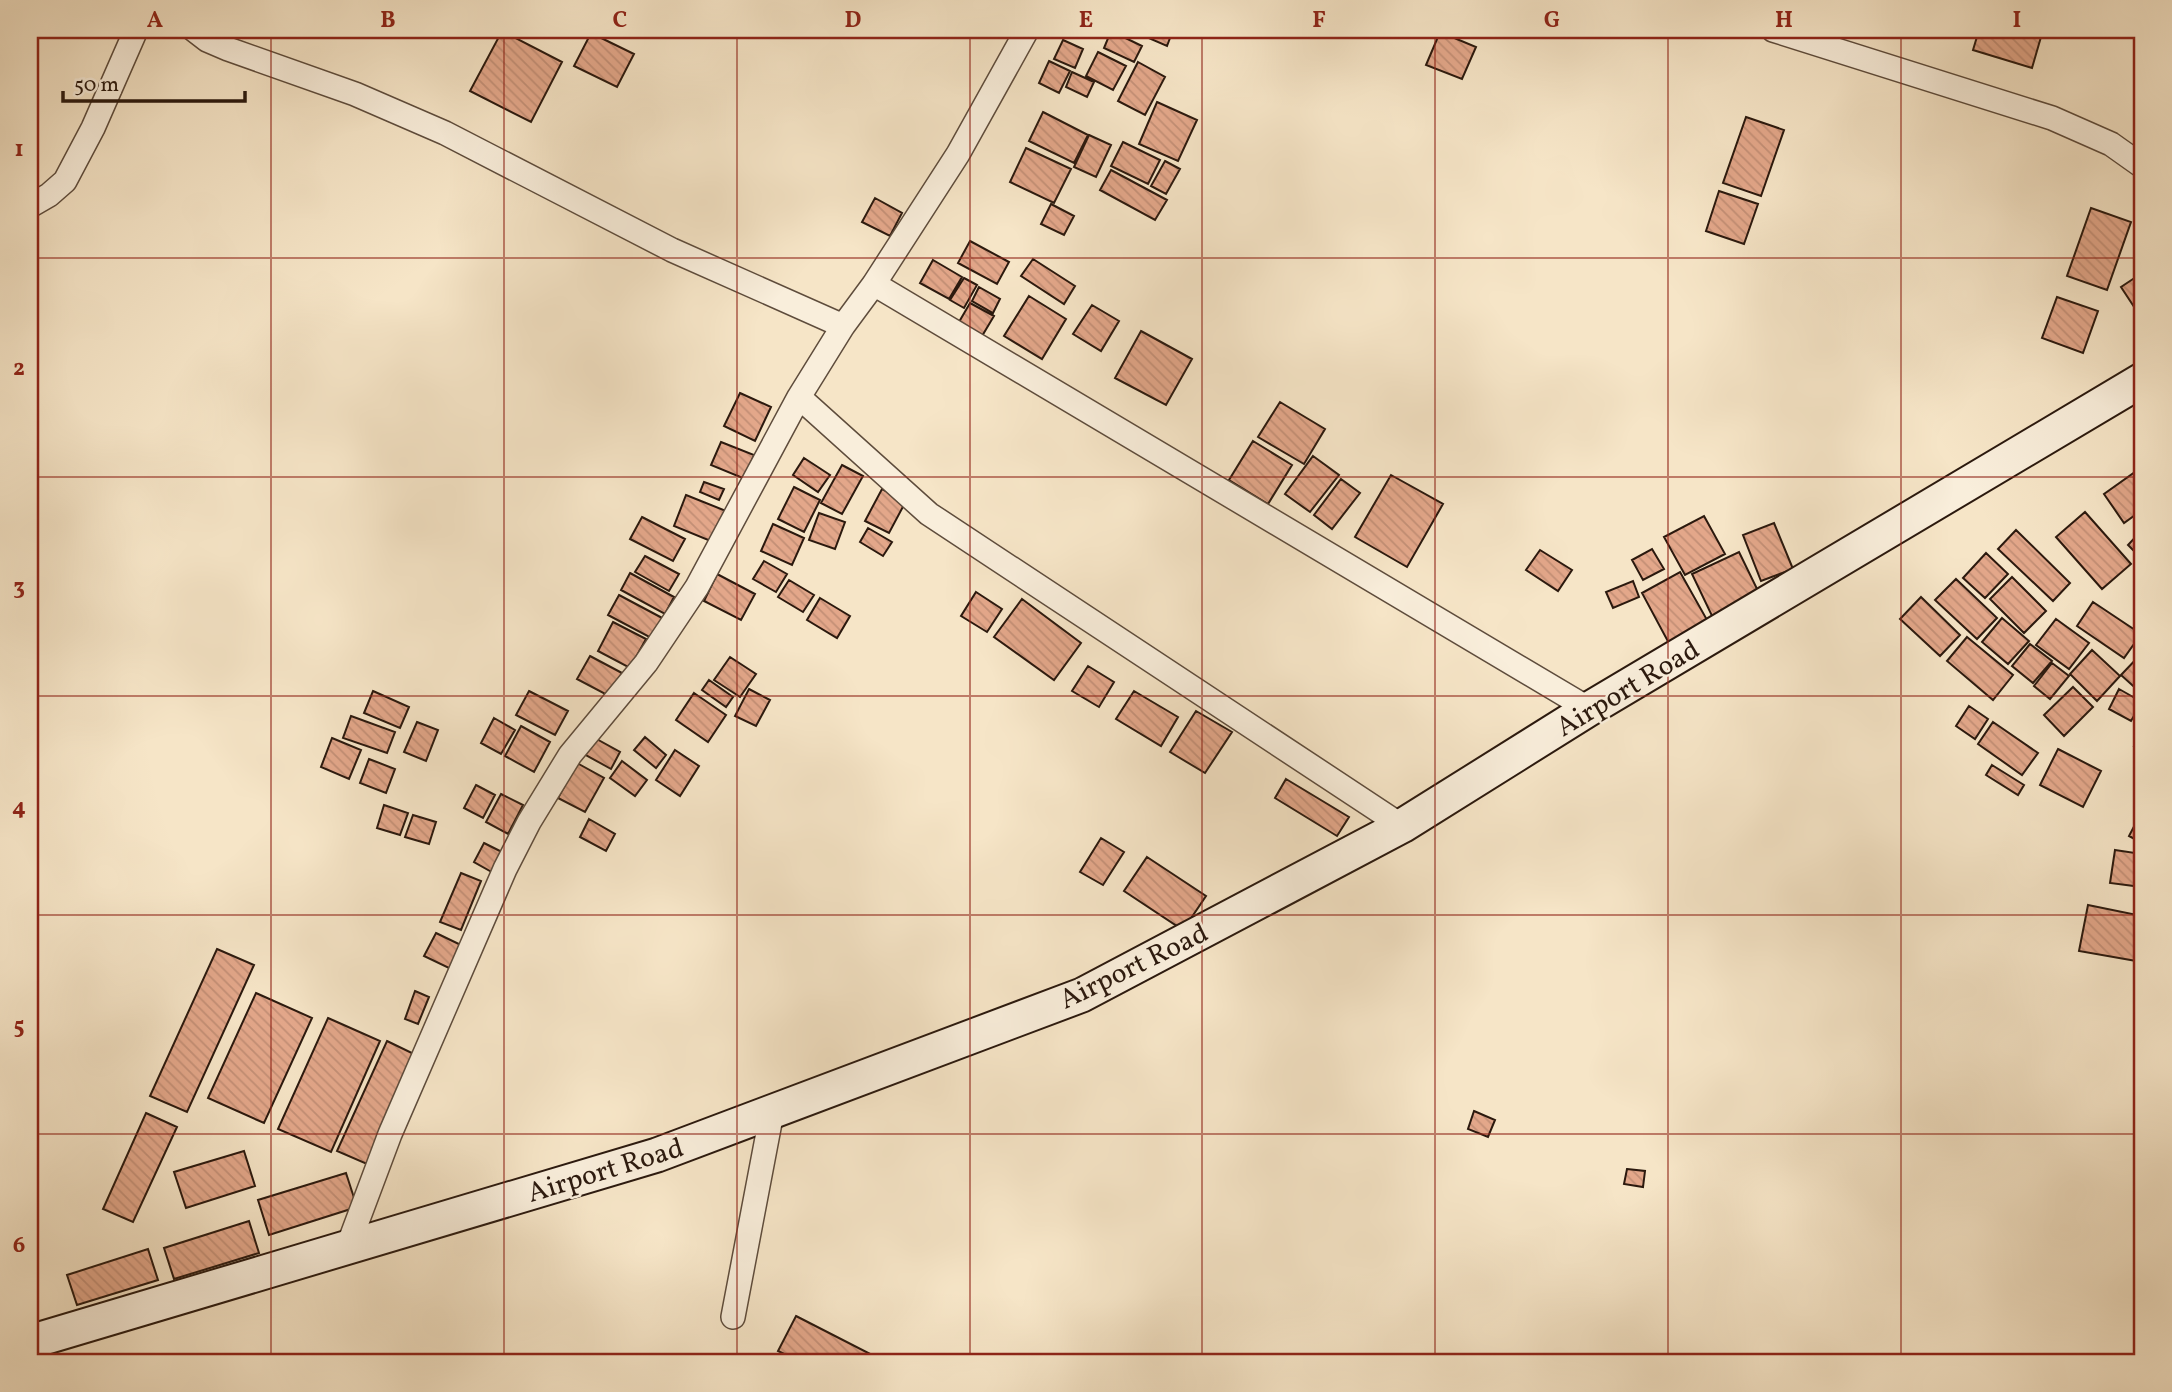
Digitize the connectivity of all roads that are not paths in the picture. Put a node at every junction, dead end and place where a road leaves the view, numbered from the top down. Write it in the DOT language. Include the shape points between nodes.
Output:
graph roads {
  1 [pos="136,30"];
  2 [pos="194,30"];
  3 [pos="1027,30"];
  4 [pos="1773,30"];
  5 [pos="2142,166"];
  6 [pos="30,205"];
  7 [pos="874,284"];
  8 [pos="843,326"];
  9 [pos="2142,380"];
  10 [pos="799,397"];
  11 [pos="1589,709"];
  12 [pos="1402,826"];
  13 [pos="772,1112"];
  14 [pos="348,1246"];
  15 [pos="733,1317"];
  16 [pos="30,1342"];
  1 -- 6 [label="street" via="65,181"];
  2 -- 8 [label="street" via="228,49 355,94 444,133 672,250"];
  3 -- 7 [label="street" via="958,153"];
  4 -- 5 [label="street" via="2052,118 2111,144"];
  7 -- 8 [label="street"];
  7 -- 11 [label="street"];
  8 -- 10 [label="street"];
  9 -- 11 [label="main road, Airport Road"];
  10 -- 12 [label="street" via="929,514"];
  10 -- 14 [label="street" via="697,587 646,663 570,755 529,822 390,1134"];
  11 -- 12 [label="main road, Airport Road"];
  12 -- 13 [label="main road, Airport Road" via="1082,995"];
  13 -- 14 [label="main road, Airport Road" via="657,1155"];
  13 -- 15 [label="street"];
  14 -- 16 [label="main road, Airport Road"];
}
